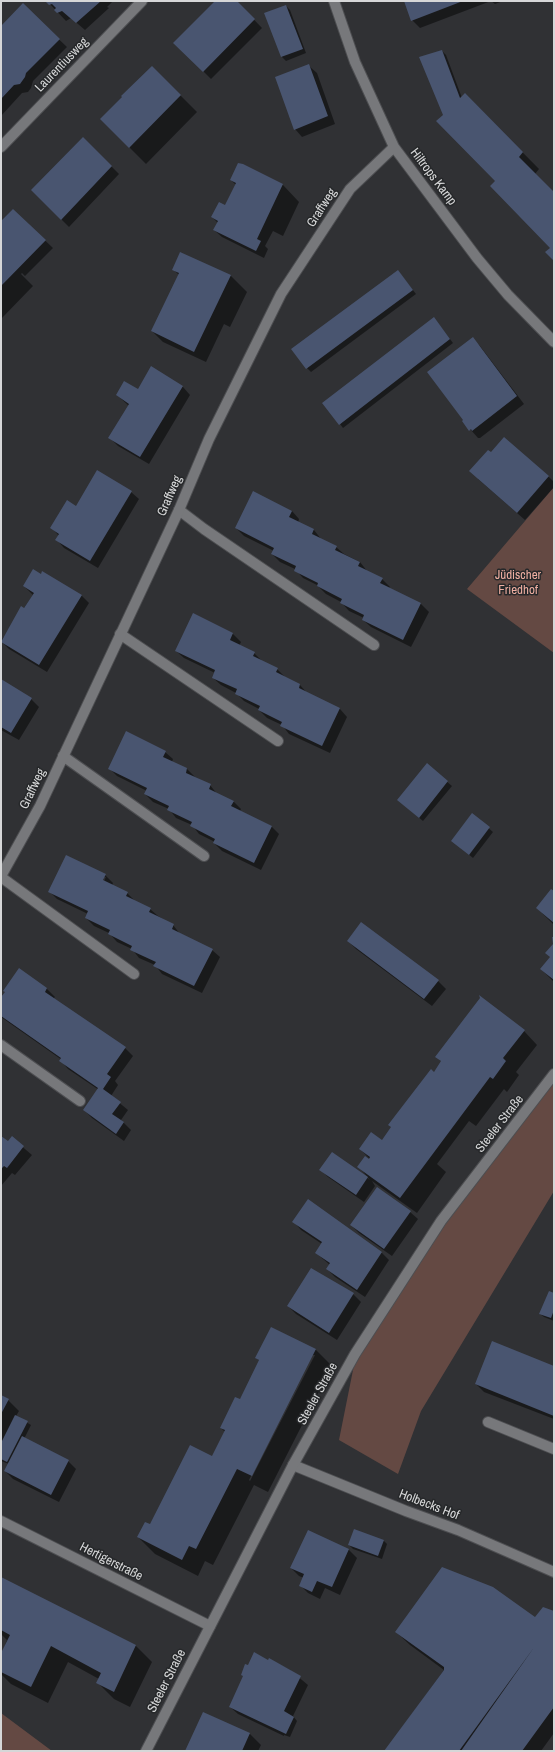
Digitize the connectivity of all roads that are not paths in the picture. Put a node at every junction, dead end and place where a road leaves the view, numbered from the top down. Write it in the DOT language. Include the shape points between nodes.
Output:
graph roads {
  1 [pos="142,1"];
  2 [pos="334,1"];
  3 [pos="1,147"];
  4 [pos="394,147"];
  5 [pos="554,342"];
  6 [pos="179,510"];
  7 [pos="120,634"];
  8 [pos="374,645"];
  9 [pos="278,741"];
  10 [pos="63,756"];
  11 [pos="204,856"];
  12 [pos="1,877"];
  13 [pos="134,974"];
  14 [pos="1,1045"];
  15 [pos="554,1074"];
  16 [pos="80,1101"];
  17 [pos="488,1422"];
  18 [pos="554,1449"];
  19 [pos="293,1465"];
  20 [pos="1,1521"];
  21 [pos="554,1572"];
  22 [pos="210,1626"];
  23 [pos="146,1751"];
  1 -- 3 [label="street, Laurentiusweg"];
  2 -- 4 [label="street, Hiltrops Kamp" via="355,62"];
  4 -- 5 [label="street, Hiltrops Kamp" via="477,258 508,295"];
  4 -- 6 [label="street, Graffweg" via="350,189 281,294 209,439"];
  6 -- 7 [label="street, Graffweg"];
  6 -- 8 [label="street"];
  7 -- 9 [label="street"];
  7 -- 10 [label="street, Graffweg"];
  10 -- 11 [label="street"];
  10 -- 12 [label="street, Graffweg" via="40,806"];
  12 -- 13 [label="street"];
  14 -- 16 [label="street"];
  15 -- 19 [label="street, Steeler Straße" via="441,1221 355,1354"];
  17 -- 18 [label="street"];
  19 -- 21 [label="street, Holbecks Hof" via="458,1530"];
  19 -- 22 [label="street, Steeler Straße"];
  20 -- 22 [label="street, Hertigerstraße"];
  22 -- 23 [label="street, Steeler Straße"];
}
